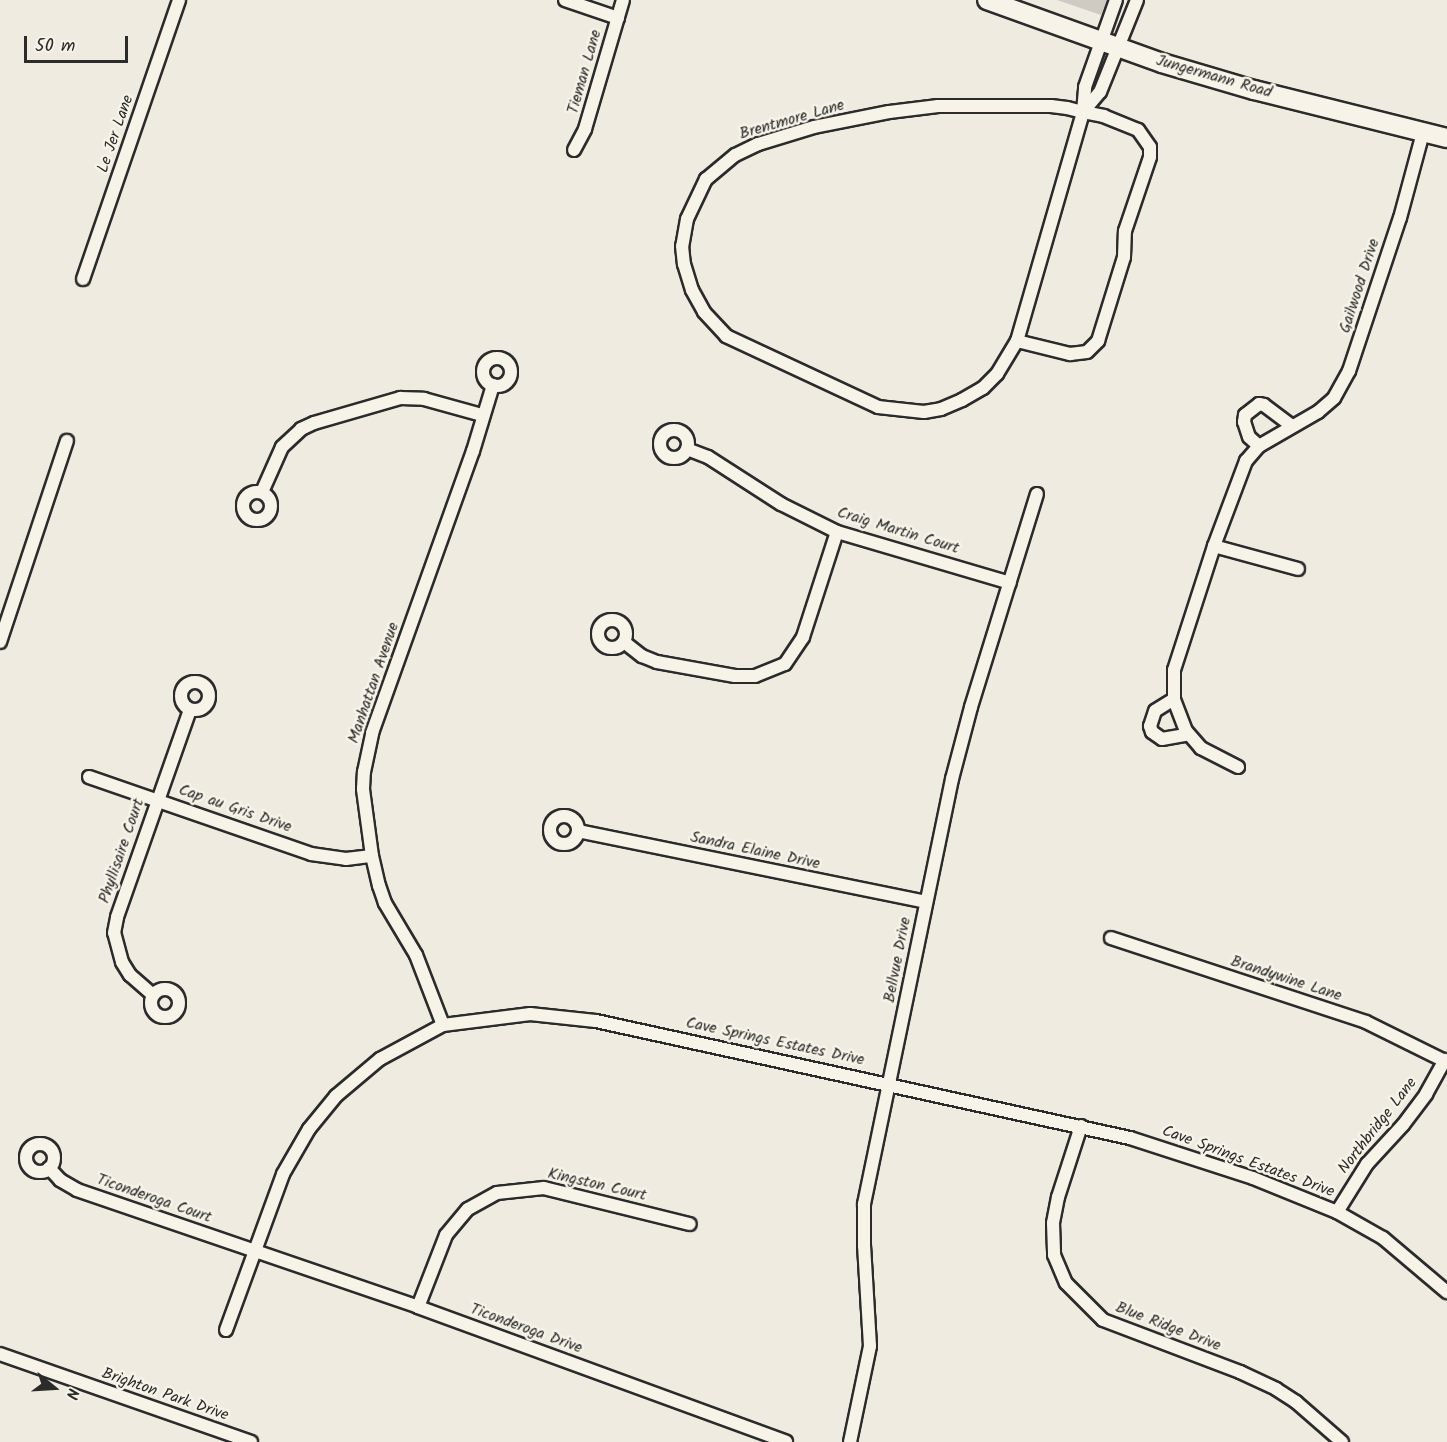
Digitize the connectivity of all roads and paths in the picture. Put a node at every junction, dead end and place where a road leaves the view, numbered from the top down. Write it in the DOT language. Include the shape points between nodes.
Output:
graph roads {
  1 [pos="179,0"];
  2 [pos="565,0"];
  3 [pos="623,0"];
  4 [pos="987,0"];
  5 [pos="1116,0"];
  6 [pos="1137,0"];
  7 [pos="618,18"];
  8 [pos="1100,42"];
  9 [pos="1119,48"];
  10 [pos="1083,112"];
  11 [pos="1423,133"];
  12 [pos="1447,138"];
  13 [pos="574,150"];
  14 [pos="83,279"];
  15 [pos="1017,341"];
  16 [pos="493,385"];
  17 [pos="482,415"];
  18 [pos="1292,426"];
  19 [pos="67,441"];
  20 [pos="1259,446"];
  21 [pos="687,449"];
  22 [pos="262,492"];
  23 [pos="1038,494"];
  24 [pos="837,532"];
  25 [pos="1214,546"];
  26 [pos="1298,569"];
  27 [pos="1010,583"];
  28 [pos="0,642"];
  29 [pos="624,642"];
  30 [pos="1174,699"];
  31 [pos="190,710"];
  32 [pos="1189,734"];
  33 [pos="1238,767"];
  34 [pos="89,777"];
  35 [pos="157,799"];
  36 [pos="578,831"];
  37 [pos="372,856"];
  38 [pos="926,902"];
  39 [pos="1111,938"];
  40 [pos="153,995"];
  41 [pos="443,1025"];
  42 [pos="1446,1061"];
  43 [pos="890,1084"];
  44 [pos="1081,1126"];
  45 [pos="49,1168"];
  46 [pos="1337,1212"];
  47 [pos="690,1224"];
  48 [pos="253,1252"];
  49 [pos="1447,1292"];
  50 [pos="418,1307"];
  51 [pos="226,1330"];
  52 [pos="0,1354"];
  53 [pos="251,1442"];
  54 [pos="786,1442"];
  55 [pos="850,1442"];
  56 [pos="1342,1442"];
  1 -- 14 [label="street, Le Jer Lane"];
  2 -- 7 [label="street"];
  3 -- 7 [label="street, Tieman Lane"];
  4 -- 8 [label="main road, Jungermann Road"];
  5 -- 8 [label="street, Brentmore Lane"];
  6 -- 9 [label="street, Brentmore Lane"];
  7 -- 13 [label="street, Tieman Lane" via="585,129"];
  8 -- 9 [label="main road, Jungermann Road"];
  8 -- 10 [label="street, Brentmore Lane" via="1085,87"];
  9 -- 10 [label="street, Brentmore Lane" via="1100,92"];
  9 -- 11 [label="main road, Jungermann Road" via="1254,90"];
  10 -- 15 [label="street, Brentmore Lane"];
  10 -- 15 [label="street, Brentmore Lane" via="1129,125 1146,137 1150,147 1150,158 1125,231 1122,266 1092,349 1070,354"];
  10 -- 15 [label="street, Brentmore Lane" via="1033,105 938,106 814,128 735,155 706,179 687,219 682,246 684,264 692,290 717,327 744,347 867,404 908,412 941,409 983,388"];
  11 -- 12 [label="main road, Jungermann Road"];
  11 -- 18 [label="street, Gailwood Drive" via="1400,218 1349,371 1334,398"];
  16 -- 17 [label="street, Manhattan Avenue"];
  17 -- 22 [label="street" via="424,399 400,398 314,423 282,447"];
  17 -- 37 [label="street, Manhattan Avenue" via="473,451 366,756 363,789"];
  18 -- 20 [label="street, Gailwood Drive"];
  18 -- 20 [label="street" via="1259,404 1245,414 1244,422 1249,437"];
  19 -- 28 [label="street"];
  20 -- 25 [label="street, Gailwood Drive" via="1246,461"];
  21 -- 24 [label="street, Craig Martin Court"];
  23 -- 27 [label="street, Bellvue Drive"];
  24 -- 27 [label="street, Craig Martin Court"];
  24 -- 29 [label="street" via="803,637 785,664 755,676 735,676 657,662"];
  25 -- 26 [label="street"];
  25 -- 30 [label="street, Gailwood Drive" via="1174,670"];
  27 -- 38 [label="street, Bellvue Drive" via="971,706"];
  30 -- 32 [label="street, Gailwood Drive"];
  30 -- 32 [label="street" via="1155,711 1152,732 1162,739"];
  31 -- 35 [label="street, Phyllisaire Court"];
  32 -- 33 [label="street, Gailwood Drive" via="1201,748"];
  34 -- 35 [label="street, Cap au Gris Drive"];
  35 -- 37 [label="street, Cap au Gris Drive" via="311,854 346,859"];
  35 -- 40 [label="street, Phyllisaire Court" via="114,933 126,968"];
  36 -- 38 [label="street, Sandra Elaine Drive"];
  37 -- 41 [label="street, Manhattan Avenue" via="385,903 416,955"];
  38 -- 43 [label="street, Bellvue Drive"];
  39 -- 42 [label="street, Brandywine Lane" via="1366,1022"];
  41 -- 43 [label="street, Cave Springs Estates Drive" via="509,1015 572,1018"];
  41 -- 48 [label="street, Cave Springs Estates Drive" via="380,1059 350,1082 323,1111 283,1174"];
  42 -- 46 [label="street, Northbridge Lane" via="1403,1125 1367,1164"];
  43 -- 44 [label="street, Cave Springs Estates Drive"];
  43 -- 55 [label="street, Bellvue Drive" via="864,1204 870,1346"];
  44 -- 46 [label="street, Cave Springs Estates Drive" via="1199,1159"];
  44 -- 56 [label="street, Blue Ridge Drive" via="1053,1223 1054,1255 1066,1283 1103,1320 1276,1389"];
  45 -- 48 [label="street, Ticonderoga Court" via="77,1190"];
  46 -- 49 [label="street, Cave Springs Estates Drive" via="1383,1238"];
  47 -- 50 [label="street, Kingston Court" via="544,1188 497,1193 468,1209 446,1235"];
  48 -- 50 [label="street, Ticonderoga Drive"];
  48 -- 51 [label="street, Cave Springs Estates Drive"];
  50 -- 54 [label="street, Ticonderoga Drive"];
  52 -- 53 [label="street, Brighton Park Drive"];
}
